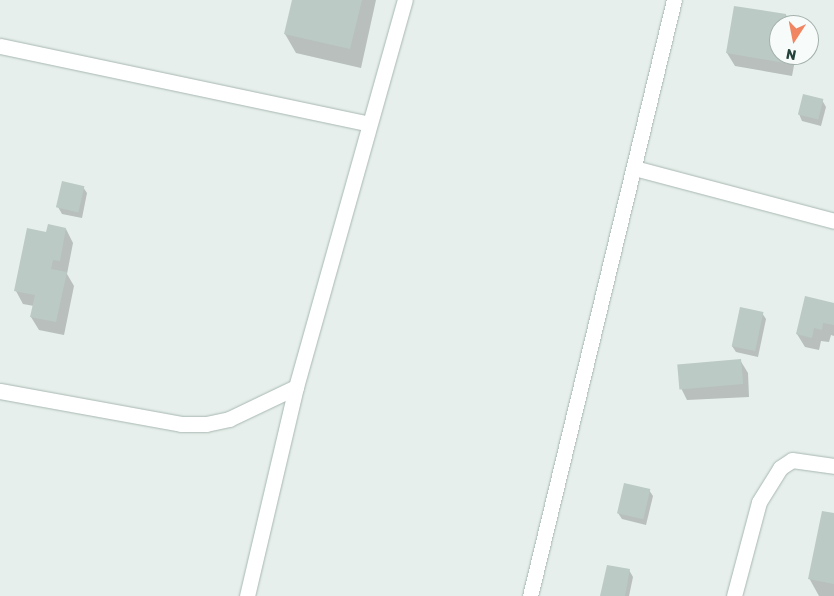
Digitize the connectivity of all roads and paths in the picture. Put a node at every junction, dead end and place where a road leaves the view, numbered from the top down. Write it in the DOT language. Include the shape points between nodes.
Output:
graph roads {
  1 [pos="405,0"];
  2 [pos="674,0"];
  3 [pos="0,46"];
  4 [pos="369,124"];
  5 [pos="634,168"];
  6 [pos="834,221"];
  7 [pos="296,387"];
  8 [pos="0,391"];
  9 [pos="834,466"];
  10 [pos="247,596"];
  11 [pos="530,596"];
  12 [pos="734,596"];
  1 -- 4 [label="street"];
  2 -- 5 [label="street"];
  3 -- 4 [label="street"];
  4 -- 7 [label="street"];
  5 -- 6 [label="street"];
  5 -- 11 [label="street"];
  7 -- 8 [label="street" via="229,419 206,424 181,424"];
  7 -- 10 [label="street"];
  9 -- 12 [label="street" via="792,460 780,468 759,502"];
}
